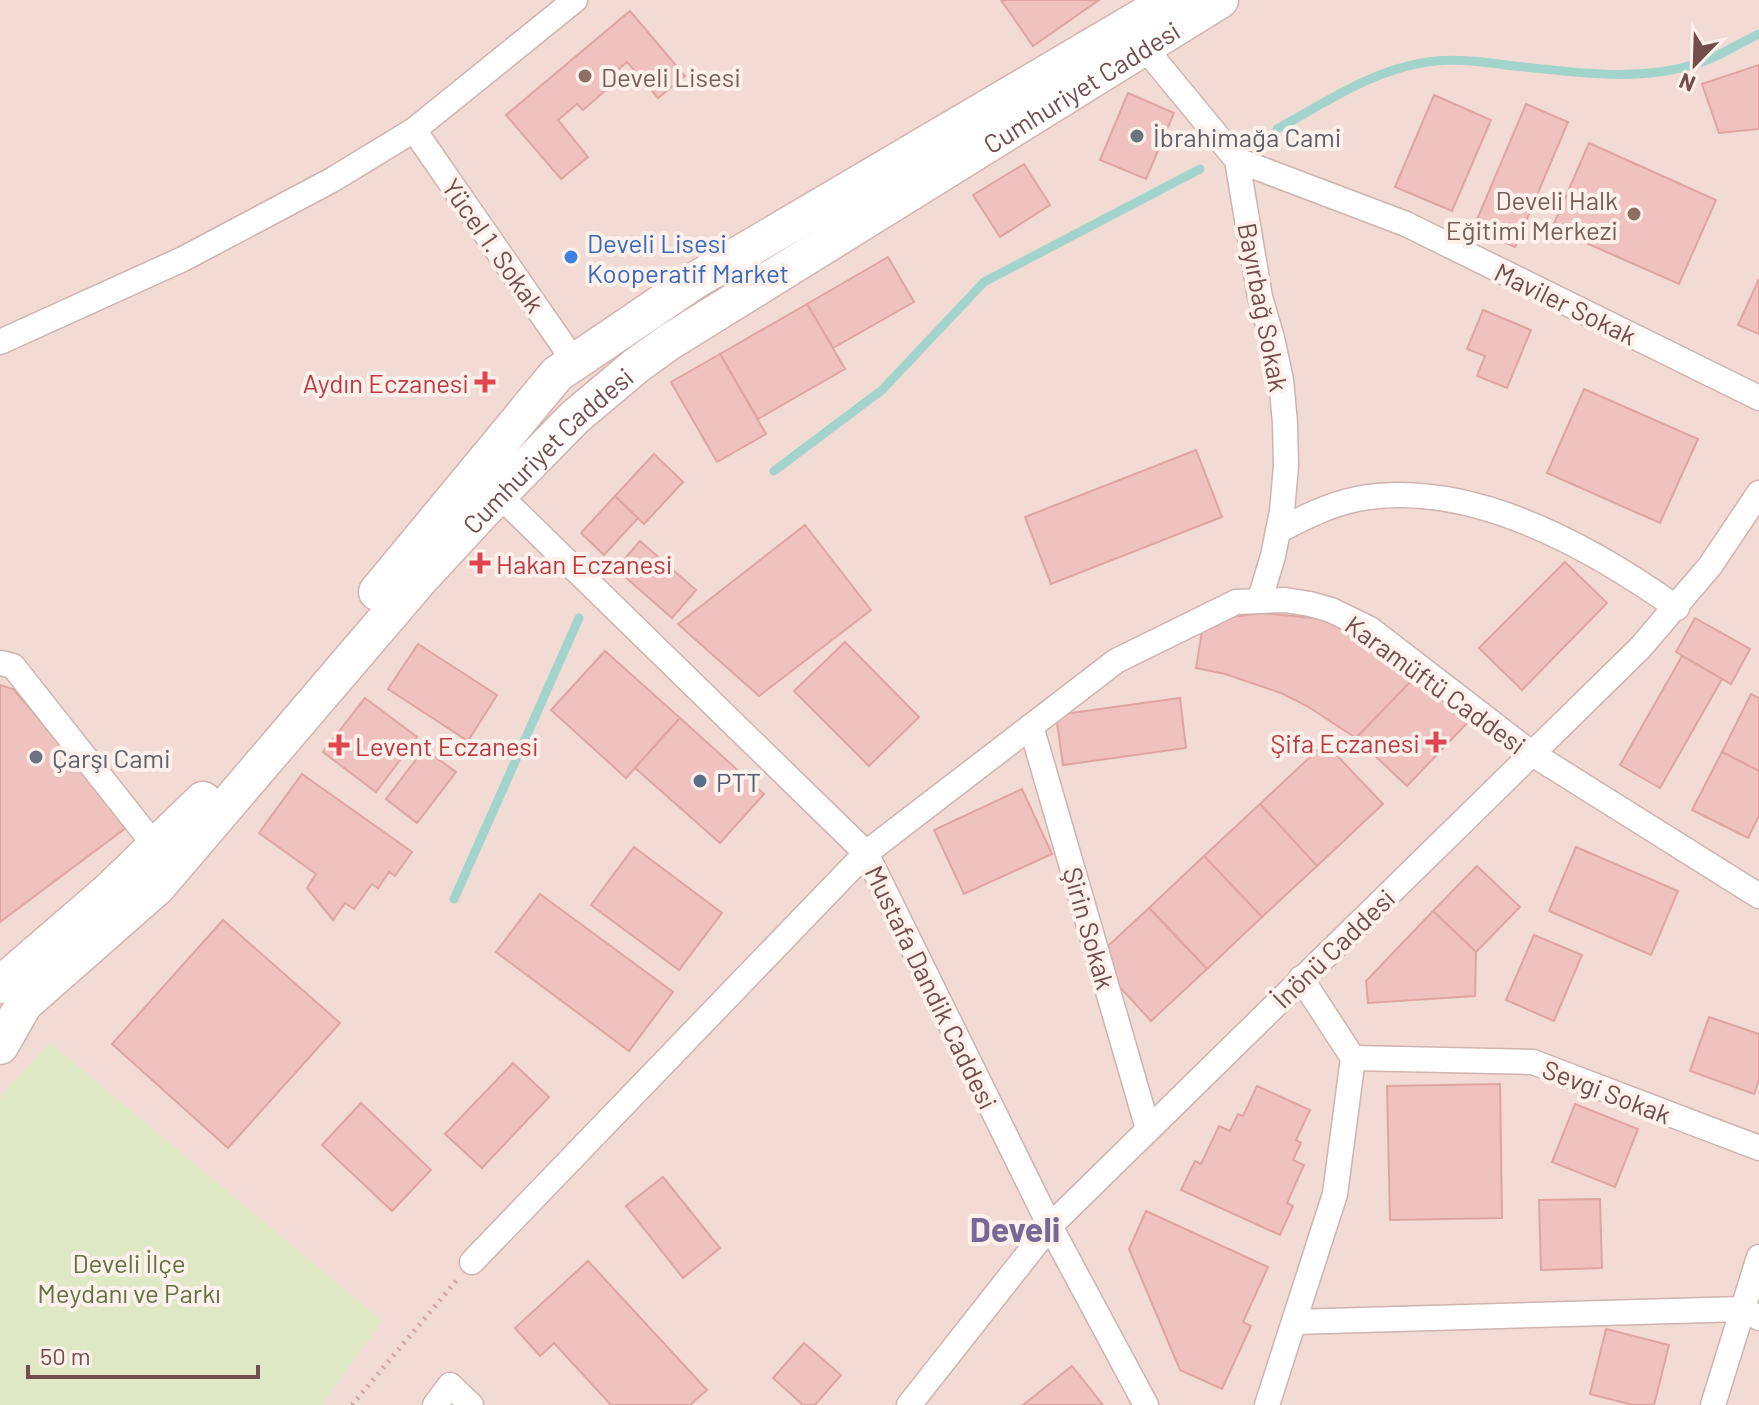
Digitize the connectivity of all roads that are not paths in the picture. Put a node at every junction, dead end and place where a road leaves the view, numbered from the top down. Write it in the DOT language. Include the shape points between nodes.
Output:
graph roads {
  1 [pos="575,0"];
  2 [pos="1220,0"];
  3 [pos="1156,4"];
  4 [pos="1144,47"];
  5 [pos="414,130"];
  6 [pos="1237,160"];
  7 [pos="0,342"];
  8 [pos="574,361"];
  9 [pos="1759,398"];
  10 [pos="1759,493"];
  11 [pos="499,495"];
  12 [pos="1278,531"];
  13 [pos="1260,599"];
  14 [pos="1677,608"];
  15 [pos="0,663"];
  16 [pos="1031,726"];
  17 [pos="1531,753"];
  18 [pos="156,847"];
  19 [pos="866,853"];
  20 [pos="1759,896"];
  21 [pos="1301,978"];
  22 [pos="0,985"];
  23 [pos="0,1046"];
  24 [pos="1353,1058"];
  25 [pos="1148,1129"];
  26 [pos="1759,1148"];
  27 [pos="1050,1226"];
  28 [pos="1759,1257"];
  29 [pos="472,1262"];
  30 [pos="1751,1314"];
  31 [pos="1294,1322"];
  32 [pos="435,1405"];
  33 [pos="471,1405"];
  34 [pos="909,1405"];
  35 [pos="1146,1405"];
  36 [pos="1267,1405"];
  37 [pos="1713,1405"];
  1 -- 5 [label="street"];
  2 -- 4 [label="main road, Cumhuriyet Caddesi"];
  3 -- 8 [label="main road, Cumhuriyet Caddesi" via="694,281"];
  4 -- 6 [label="street, Bayırbağ Sokak"];
  4 -- 11 [label="main road, Cumhuriyet Caddesi" via="669,342 575,417"];
  5 -- 7 [label="street" via="247,227"];
  5 -- 8 [label="street, Yücel 1. Sokak"];
  6 -- 9 [label="street, Maviler Sokak" via="1406,224"];
  6 -- 12 [label="street, Bayırbağ Sokak" via="1282,394 1286,466"];
  8 -- 18 [label="main road, Cumhuriyet Caddesi" via="557,374 273,723"];
  10 -- 14 [label="street, İnönü Caddesi"];
  11 -- 19 [label="street, Mustafa Dandik Caddesi"];
  11 -- 23 [label="main road, Cumhuriyet Caddesi" via="420,579 157,887 24,1004"];
  12 -- 13 [label="street, Bayırbağ Sokak"];
  12 -- 14 [label="street" via="1357,499 1442,498 1570,542"];
  13 -- 16 [label="street, Karamüftü Caddesi" via="1236,602 1116,661"];
  13 -- 17 [label="street, Karamüftü Caddesi" via="1310,604 1351,618"];
  14 -- 17 [label="street, İnönü Caddesi"];
  15 -- 18 [label="street" via="13,666"];
  16 -- 19 [label="street, Karamüftü Caddesi"];
  16 -- 25 [label="street, Şirin Sokak"];
  17 -- 20 [label="street, Karamüftü Caddesi"];
  17 -- 21 [label="street, İnönü Caddesi"];
  18 -- 22 [label="main road, Cumhuriyet Caddesi"];
  19 -- 27 [label="street, Mustafa Dandik Caddesi"];
  19 -- 29 [label="street, Karamüftü Caddesi"];
  21 -- 24 [label="street"];
  21 -- 25 [label="street, İnönü Caddesi"];
  24 -- 26 [label="street, Sevgi Sokak" via="1533,1062"];
  24 -- 31 [label="street" via="1335,1194"];
  25 -- 27 [label="street, İnönü Caddesi"];
  27 -- 34 [label="street, İnönü Caddesi"];
  27 -- 35 [label="street, Mustafa Dandik Caddesi"];
  28 -- 30 [label="street"];
  30 -- 31 [label="street"];
  30 -- 37 [label="street"];
  31 -- 36 [label="street"];
  32 -- 33 [label="street" via="450,1385"];
}
